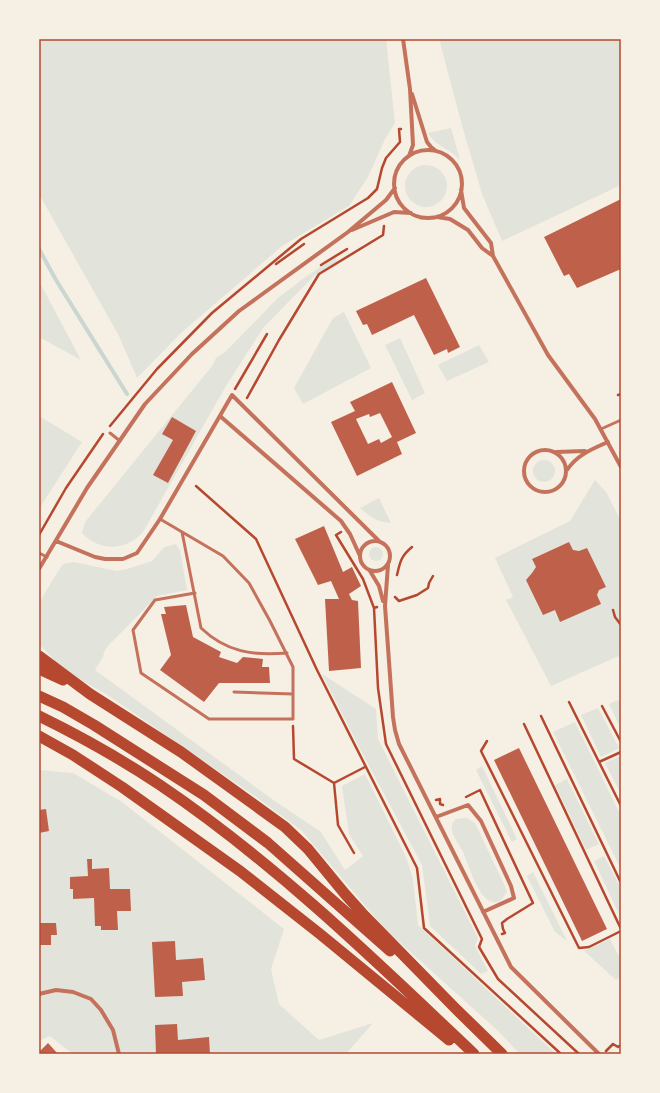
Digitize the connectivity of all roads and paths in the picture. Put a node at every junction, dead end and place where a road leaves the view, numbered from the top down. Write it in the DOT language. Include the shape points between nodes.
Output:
graph roads {
  1 [pos="402,39"];
  2 [pos="410,89"];
  3 [pos="401,129"];
  4 [pos="438,152"];
  5 [pos="409,156"];
  6 [pos="395,188"];
  7 [pos="461,190"];
  8 [pos="413,214"];
  9 [pos="435,216"];
  10 [pos="384,226"];
  11 [pos="348,232"];
  12 [pos="304,244"];
  13 [pos="347,249"];
  14 [pos="494,256"];
  15 [pos="276,264"];
  16 [pos="321,265"];
  17 [pos="267,334"];
  18 [pos="232,395"];
  19 [pos="244,402"];
  20 [pos="220,416"];
  21 [pos="621,420"];
  22 [pos="114,421"];
  23 [pos="601,430"];
  24 [pos="110,433"];
  25 [pos="100,439"];
  26 [pos="120,441"];
  27 [pos="608,442"];
  28 [pos="588,451"];
  29 [pos="554,452"];
  30 [pos="621,466"];
  31 [pos="567,470"];
  32 [pos="196,486"];
  33 [pos="160,520"];
  34 [pos="182,532"];
  35 [pos="39,535"];
  36 [pos="56,541"];
  37 [pos="379,541"];
  38 [pos="39,553"];
  39 [pos="360,556"];
  40 [pos="47,557"];
  41 [pos="388,565"];
  42 [pos="39,569"];
  43 [pos="370,570"];
  44 [pos="433,576"];
  45 [pos="195,594"];
  46 [pos="395,597"];
  47 [pos="385,606"];
  48 [pos="614,610"];
  49 [pos="621,626"];
  50 [pos="286,653"];
  51 [pos="39,656"];
  52 [pos="39,669"];
  53 [pos="234,692"];
  54 [pos="90,694"];
  55 [pos="293,694"];
  56 [pos="44,698"];
  57 [pos="569,702"];
  58 [pos="602,706"];
  59 [pos="39,716"];
  60 [pos="541,716"];
  61 [pos="293,719"];
  62 [pos="524,724"];
  63 [pos="39,736"];
  64 [pos="487,742"];
  65 [pos="621,742"];
  66 [pos="621,752"];
  67 [pos="599,762"];
  68 [pos="365,767"];
  69 [pos="334,783"];
  70 [pos="621,806"];
  71 [pos="436,817"];
  72 [pos="354,854"];
  73 [pos="621,883"];
  74 [pos="483,912"];
  75 [pos="621,930"];
  76 [pos="39,994"];
  77 [pos="455,1008"];
  78 [pos="621,1045"];
  79 [pos="120,1054"];
  80 [pos="466,1054"];
  81 [pos="474,1054"];
  82 [pos="502,1054"];
  83 [pos="561,1054"];
  84 [pos="599,1054"];
  85 [pos="603,1054"];
  1 -- 2 [label="street"];
  2 -- 4 [label="street" via="427,142"];
  2 -- 5 [label="street" via="413,145"];
  3 -- 22 [label="path" via="400,142 384,162 376,192 301,239 212,313 158,368"];
  4 -- 5 [label="street" via="423,150"];
  4 -- 7 [label="street" via="450,158 457,166 461,177"];
  5 -- 6 [label="street" via="398,169"];
  6 -- 8 [label="street" via="402,204"];
  6 -- 11 [label="street" via="386,200"];
  7 -- 9 [label="street" via="452,208"];
  7 -- 14 [label="street" via="464,208 491,243"];
  8 -- 9 [label="street"];
  8 -- 11 [label="street" via="394,212"];
  9 -- 14 [label="street" via="450,219 463,226 482,248"];
  10 -- 19 [label="path" via="383,235 319,274"];
  11 -- 26 [label="street" via="239,311 197,349 145,404"];
  12 -- 15 [label="path"];
  13 -- 16 [label="path"];
  14 -- 23 [label="street" via="548,355"];
  17 -- 18 [label="path"];
  18 -- 20 [label="street"];
  18 -- 37 [label="street"];
  20 -- 33 [label="street"];
  20 -- 39 [label="street" via="341,521"];
  21 -- 23 [label="lane"];
  23 -- 27 [label="street"];
  24 -- 26 [label="lane"];
  25 -- 35 [label="path" via="66,488"];
  26 -- 36 [label="street" via="90,483"];
  27 -- 28 [label="street"];
  27 -- 30 [label="street"];
  28 -- 29 [label="street"];
  28 -- 31 [label="street"];
  29 -- 31 [label="street" via="560,456"];
  29 -- 31 [label="street" via="541,450 531,456 524,471 527,482 535,490 548,493 564,482"];
  32 -- 68 [label="path" via="256,539"];
  33 -- 34 [label="lane"];
  33 -- 36 [label="street" via="137,553 123,559 95,557"];
  34 -- 45 [label="lane"];
  34 -- 50 [label="lane" via="223,556 249,583"];
  36 -- 40 [label="street"];
  37 -- 39 [label="street" via="365,545"];
  37 -- 41 [label="street" via="389,549"];
  38 -- 40 [label="lane"];
  39 -- 43 [label="street" via="362,564"];
  40 -- 42 [label="street"];
  41 -- 43 [label="street" via="380,570"];
  41 -- 47 [label="street"];
  43 -- 47 [label="street" via="379,586"];
  44 -- 46 [label="path" via="428,588 417,595 400,601"];
  45 -- 50 [label="lane" via="201,628 212,638 230,648 259,654"];
  45 -- 61 [label="lane" via="155,600 133,630 141,673 209,718"];
  47 -- 71 [label="street" via="395,730"];
  48 -- 49 [label="path"];
  50 -- 55 [label="lane" via="293,667"];
  51 -- 54 [label="highway"];
  52 -- 54 [label="highway"];
  53 -- 55 [label="lane"];
  54 -- 77 [label="highway" via="181,752 285,827 308,849 362,913"];
  55 -- 61 [label="lane"];
  56 -- 77 [label="highway" via="94,725 204,795 239,821 310,879"];
  57 -- 67 [label="path"];
  58 -- 65 [label="path"];
  59 -- 81 [label="highway" via="77,735 159,784 245,848 364,950"];
  60 -- 73 [label="path"];
  61 -- 69 [label="path" via="294,759"];
  62 -- 75 [label="path"];
  63 -- 80 [label="highway" via="97,770 240,871"];
  64 -- 75 [label="path" via="481,751 579,948 589,947"];
  66 -- 67 [label="path"];
  67 -- 70 [label="path"];
  68 -- 69 [label="path"];
  68 -- 83 [label="path" via="417,868 424,928"];
  69 -- 72 [label="path" via="338,825"];
  71 -- 74 [label="street"];
  71 -- 74 [label="street" via="468,805 486,831 514,898"];
  74 -- 84 [label="street" via="511,967"];
  76 -- 79 [label="street" via="56,990 73,992 91,999 113,1030"];
  77 -- 82 [label="highway"];
  78 -- 85 [label="path" via="618,1047 613,1044"];
}
